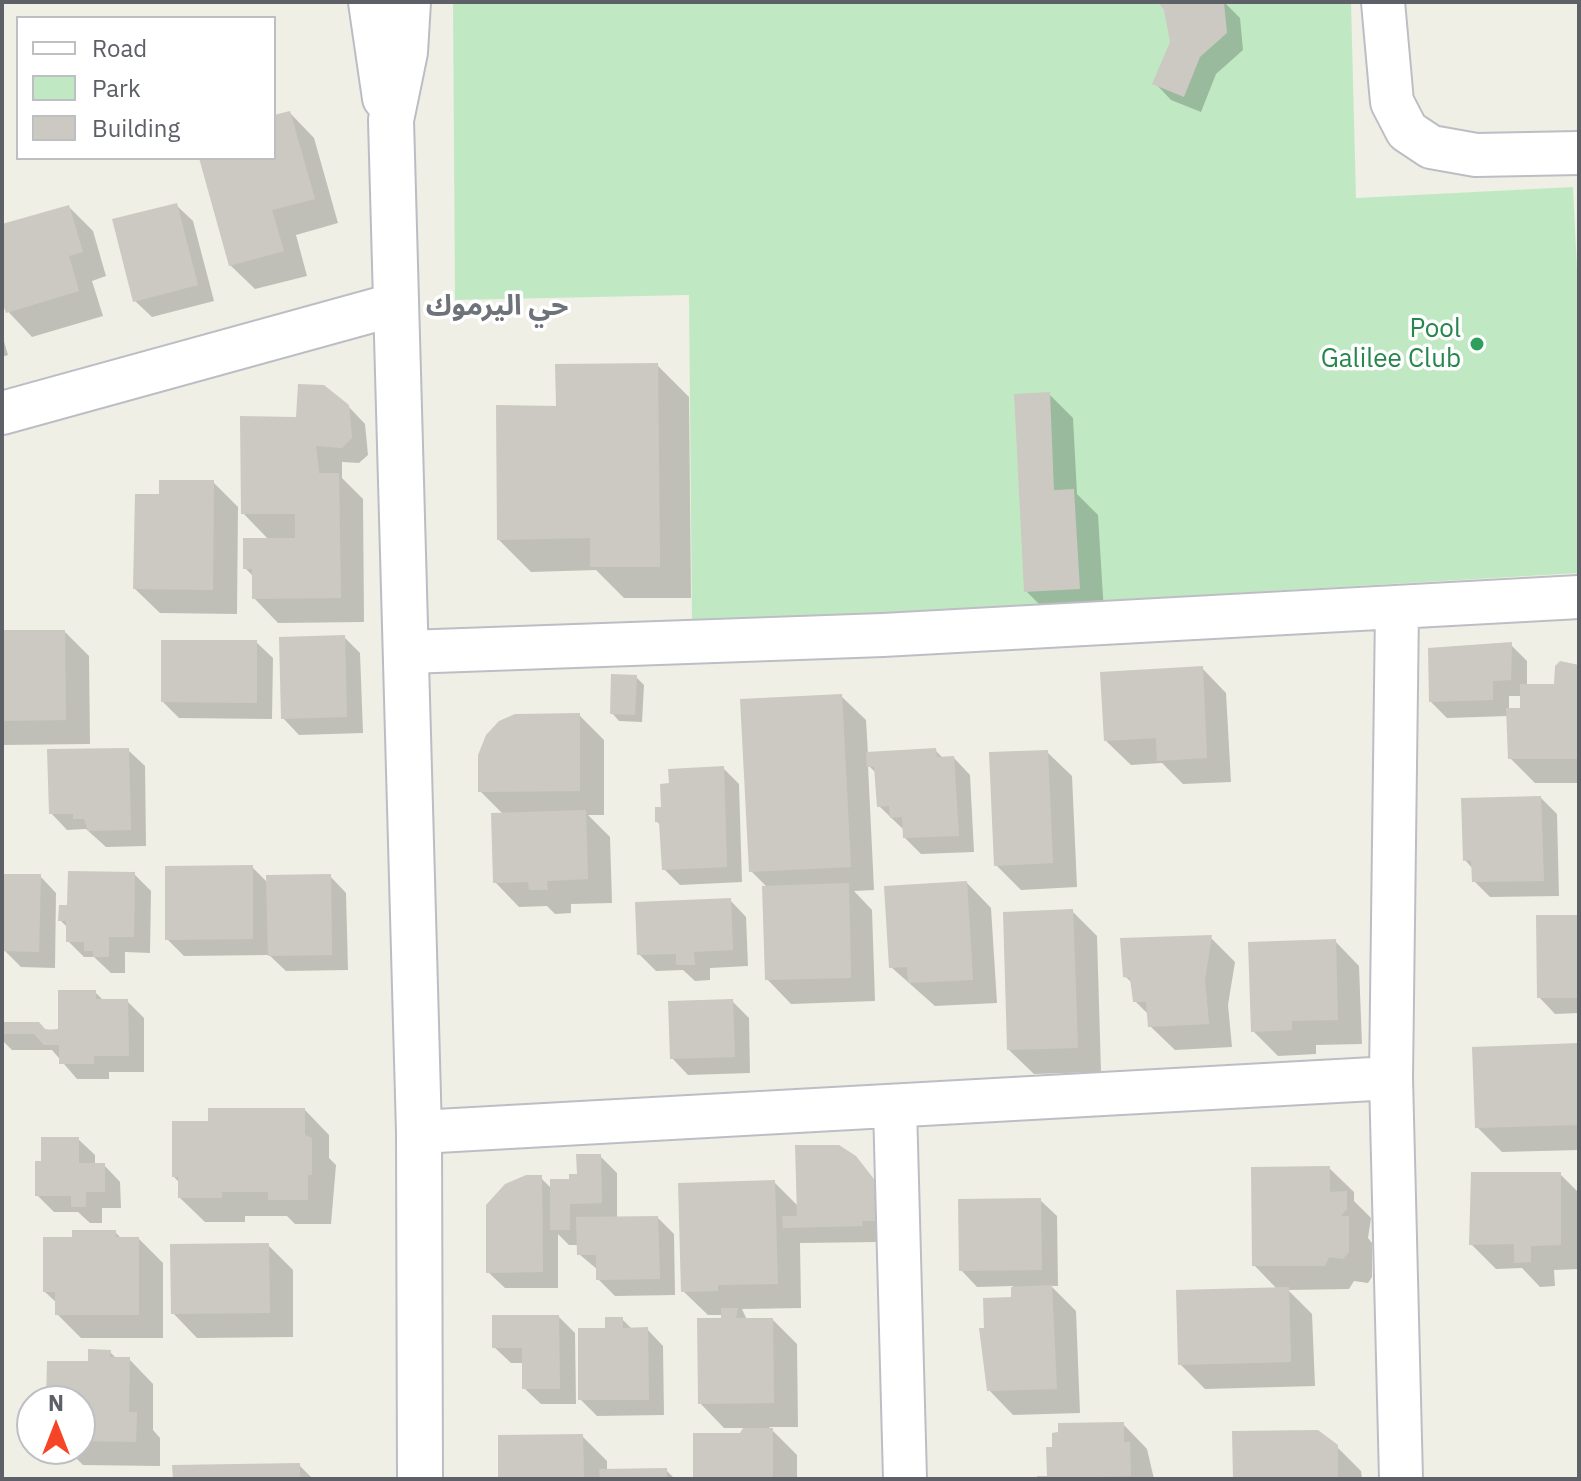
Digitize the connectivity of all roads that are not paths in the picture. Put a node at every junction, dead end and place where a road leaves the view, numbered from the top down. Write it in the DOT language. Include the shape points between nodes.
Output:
graph roads {
  1 [pos="371,2"];
  2 [pos="408,2"];
  3 [pos="1383,2"];
  4 [pos="391,120"];
  5 [pos="1579,153"];
  6 [pos="397,304"];
  7 [pos="2,413"];
  8 [pos="1579,597"];
  9 [pos="1397,609"];
  10 [pos="407,652"];
  11 [pos="1391,1078"];
  12 [pos="895,1107"];
  13 [pos="419,1132"];
  14 [pos="420,1479"];
  15 [pos="905,1479"];
  16 [pos="1401,1479"];
  1 -- 4 [label="street" via="381,87"];
  2 -- 4 [label="street" via="405,52"];
  3 -- 5 [label="street" via="1392,102 1407,131 1431,147 1476,155"];
  4 -- 6 [label="street"];
  6 -- 7 [label="street"];
  6 -- 10 [label="street"];
  8 -- 9 [label="street"];
  9 -- 10 [label="street"];
  9 -- 11 [label="street"];
  10 -- 13 [label="street"];
  11 -- 12 [label="street"];
  11 -- 16 [label="street"];
  12 -- 13 [label="street"];
  12 -- 15 [label="street"];
  13 -- 14 [label="street"];
}
